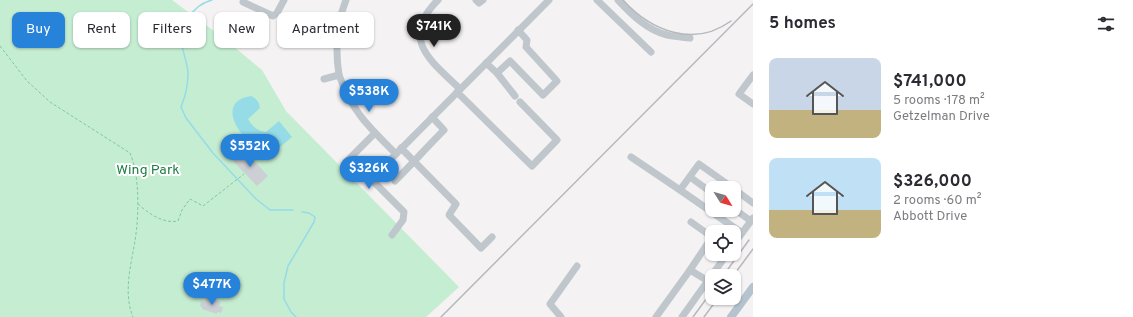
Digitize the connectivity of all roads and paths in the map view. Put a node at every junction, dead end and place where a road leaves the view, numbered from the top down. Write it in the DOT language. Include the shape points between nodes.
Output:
graph roads {
  1 [pos="284,0"];
  2 [pos="346,0"];
  3 [pos="438,0"];
  4 [pos="476,0"];
  5 [pos="483,0"];
  6 [pos="549,0"];
  7 [pos="597,0"];
  8 [pos="618,0"];
  9 [pos="244,2"];
  10 [pos="518,30"];
  11 [pos="690,38"];
  12 [pos="0,46"];
  13 [pos="651,52"];
  14 [pos="486,63"];
  15 [pos="497,73"];
  16 [pos="339,75"];
  17 [pos="753,75"];
  18 [pos="324,79"];
  19 [pos="459,90"];
  20 [pos="753,104"];
  21 [pos="432,118"];
  22 [pos="375,133"];
  23 [pos="398,151"];
  24 [pos="631,157"];
  25 [pos="346,162"];
  26 [pos="414,162"];
  27 [pos="244,174"];
  28 [pos="690,177"];
  29 [pos="395,181"];
  30 [pos="723,181"];
  31 [pos="705,188"];
  32 [pos="680,190"];
  33 [pos="741,194"];
  34 [pos="138,203"];
  35 [pos="753,203"];
  36 [pos="741,213"];
  37 [pos="752,219"];
  38 [pos="690,222"];
  39 [pos="742,234"];
  40 [pos="392,235"];
  41 [pos="492,237"];
  42 [pos="577,266"];
  43 [pos="690,270"];
  44 [pos="705,279"];
  45 [pos="705,285"];
  46 [pos="753,287"];
  47 [pos="658,316"];
  48 [pos="133,317"];
  49 [pos="560,317"];
  50 [pos="682,317"];
  51 [pos="731,317"];
  1 -- 9 [label="street" via="273,16"];
  2 -- 16 [label="street" via="337,34"];
  3 -- 19 [label="street" via="424,17 420,30 421,41 427,56"];
  4 -- 5 [label="street" via="479,3"];
  6 -- 10 [label="street"];
  7 -- 13 [label="street"];
  8 -- 11 [label="street" via="647,26 667,35"];
  10 -- 14 [label="street"];
  10 -- 15 [label="street" via="527,40 526,47 557,81 543,95 510,61"];
  12 -- 34 [label="path" via="27,81 50,102 129,151"];
  14 -- 15 [label="street"];
  14 -- 19 [label="street"];
  15 -- 19 [label="street" via="557,140 532,166"];
  16 -- 18 [label="street"];
  16 -- 22 [label="street" via="356,112"];
  17 -- 20 [label="street" via="739,94"];
  19 -- 21 [label="street"];
  21 -- 23 [label="street"];
  21 -- 26 [label="street" via="444,130"];
  22 -- 23 [label="street"];
  22 -- 25 [label="street"];
  23 -- 26 [label="street"];
  23 -- 40 [label="street" via="377,172 374,179 404,212 403,220"];
  24 -- 32 [label="street"];
  26 -- 29 [label="street"];
  26 -- 41 [label="street" via="456,204 449,215 481,248"];
  27 -- 34 [label="path" via="203,206 190,199 178,221 173,222 150,214"];
  28 -- 30 [label="street" via="699,164"];
  28 -- 31 [label="street"];
  28 -- 32 [label="street"];
  32 -- 39 [label="street"];
  33 -- 35 [label="street"];
  34 -- 48 [label="path" via="128,287"];
  36 -- 37 [label="street"];
  37 -- 39 [label="street"];
  38 -- 43 [label="street" via="712,237"];
  42 -- 49 [label="street" via="550,304"];
  43 -- 44 [label="street"];
  43 -- 47 [label="street"];
  45 -- 50 [label="street"];
  46 -- 51 [label="main road"];
}
